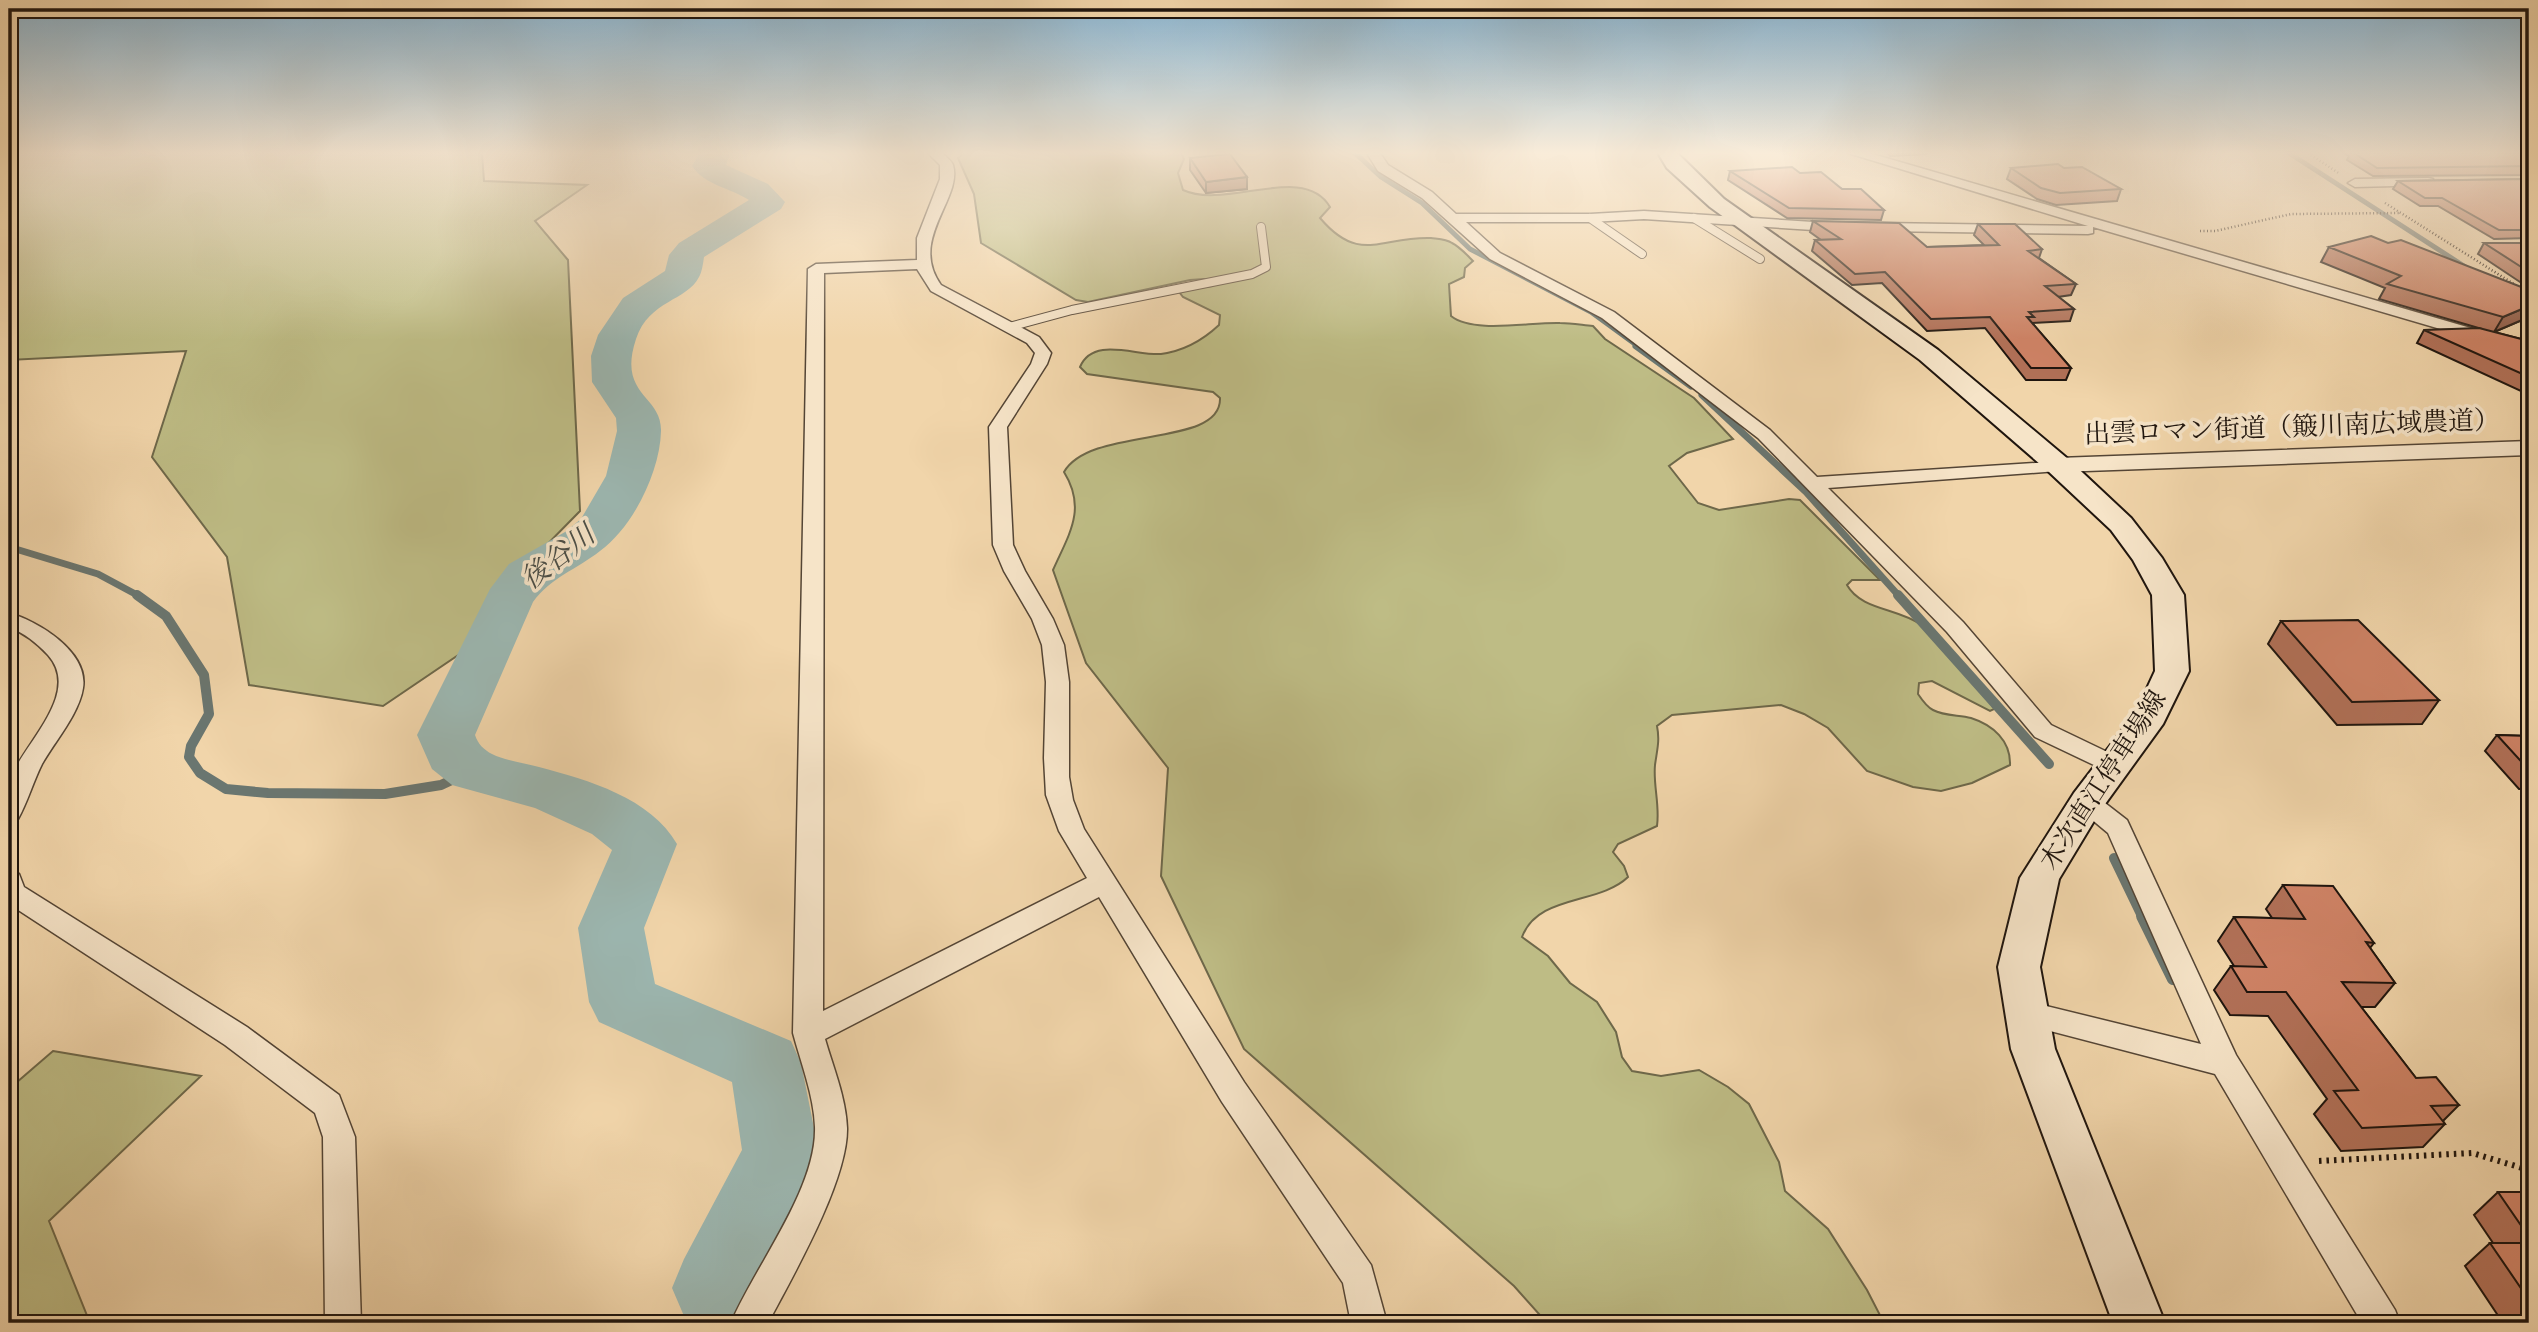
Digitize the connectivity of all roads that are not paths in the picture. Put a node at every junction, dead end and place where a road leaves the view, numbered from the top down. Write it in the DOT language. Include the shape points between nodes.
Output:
graph roads {
  1 [pos="933,215"];
  2 [pos="1451,215"];
  3 [pos="1641,215"];
  4 [pos="1647,215"];
  5 [pos="1733,215"];
  6 [pos="2065,215"];
  7 [pos="1454,218"];
  8 [pos="1590,218"];
  9 [pos="1694,218"];
  10 [pos="1739,220"];
  11 [pos="1261,227"];
  12 [pos="2115,230"];
  13 [pos="1642,254"];
  14 [pos="1760,259"];
  15 [pos="923,264"];
  16 [pos="1009,327"];
  17 [pos="2529,350"];
  18 [pos="2529,448"];
  19 [pos="2058,465"];
  20 [pos="1812,483"];
  21 [pos="9,620"];
  22 [pos="2115,766"];
  23 [pos="2087,802"];
  24 [pos="9,812"];
  25 [pos="9,881"];
  26 [pos="1104,881"];
  27 [pos="2026,1013"];
  28 [pos="808,1033"];
  29 [pos="2225,1063"];
  30 [pos="343,1323"];
  31 [pos="749,1323"];
  32 [pos="1369,1323"];
  33 [pos="2139,1323"];
  34 [pos="2382,1323"];
  1 -- 15 [label="street" via="924,237"];
  2 -- 7 [label="street"];
  3 -- 8 [label="street"];
  4 -- 9 [label="street"];
  5 -- 10 [label="main road, 木次直江停車場線"];
  6 -- 12 [label="street"];
  7 -- 8 [label="street"];
  7 -- 20 [label="street" via="1495,256 1608,315 1646,342 1764,433"];
  8 -- 13 [label="lane"];
  9 -- 10 [label="street"];
  9 -- 14 [label="lane"];
  10 -- 12 [label="street" via="1813,226"];
  10 -- 19 [label="main road, 木次直江停車場線" via="1929,355"];
  11 -- 16 [label="lane" via="1266,267 1252,274"];
  12 -- 17 [label="street"];
  15 -- 16 [label="street" via="936,288"];
  15 -- 28 [label="street" via="817,269"];
  16 -- 26 [label="street" via="1033,340 1044,353 998,427 1003,545 1053,646 1059,796 1072,831"];
  18 -- 19 [label="street, 出雲ロマン街道（簸川南広域農道）"];
  19 -- 20 [label="street"];
  19 -- 22 [label="main road, 木次直江停車場線" via="2121,524 2168,596 2172,671 2151,716"];
  20 -- 22 [label="street" via="1955,626 2043,732"];
  21 -- 24 [label="street" via="46,639 71,671 72,688"];
  22 -- 23 [label="main road, 木次直江停車場線"];
  23 -- 27 [label="main road, 木次直江停車場線" via="2040,878 2019,967"];
  23 -- 29 [label="street" via="2118,827"];
  25 -- 30 [label="street" via="13,893 236,1036 328,1105 340,1137"];
  26 -- 28 [label="street"];
  26 -- 32 [label="street" via="1233,1091 1359,1277"];
  27 -- 29 [label="street"];
  27 -- 33 [label="main road, 木次直江停車場線" via="2033,1049"];
  28 -- 31 [label="street" via="832,1128 829,1154"];
  29 -- 34 [label="street"];
}
